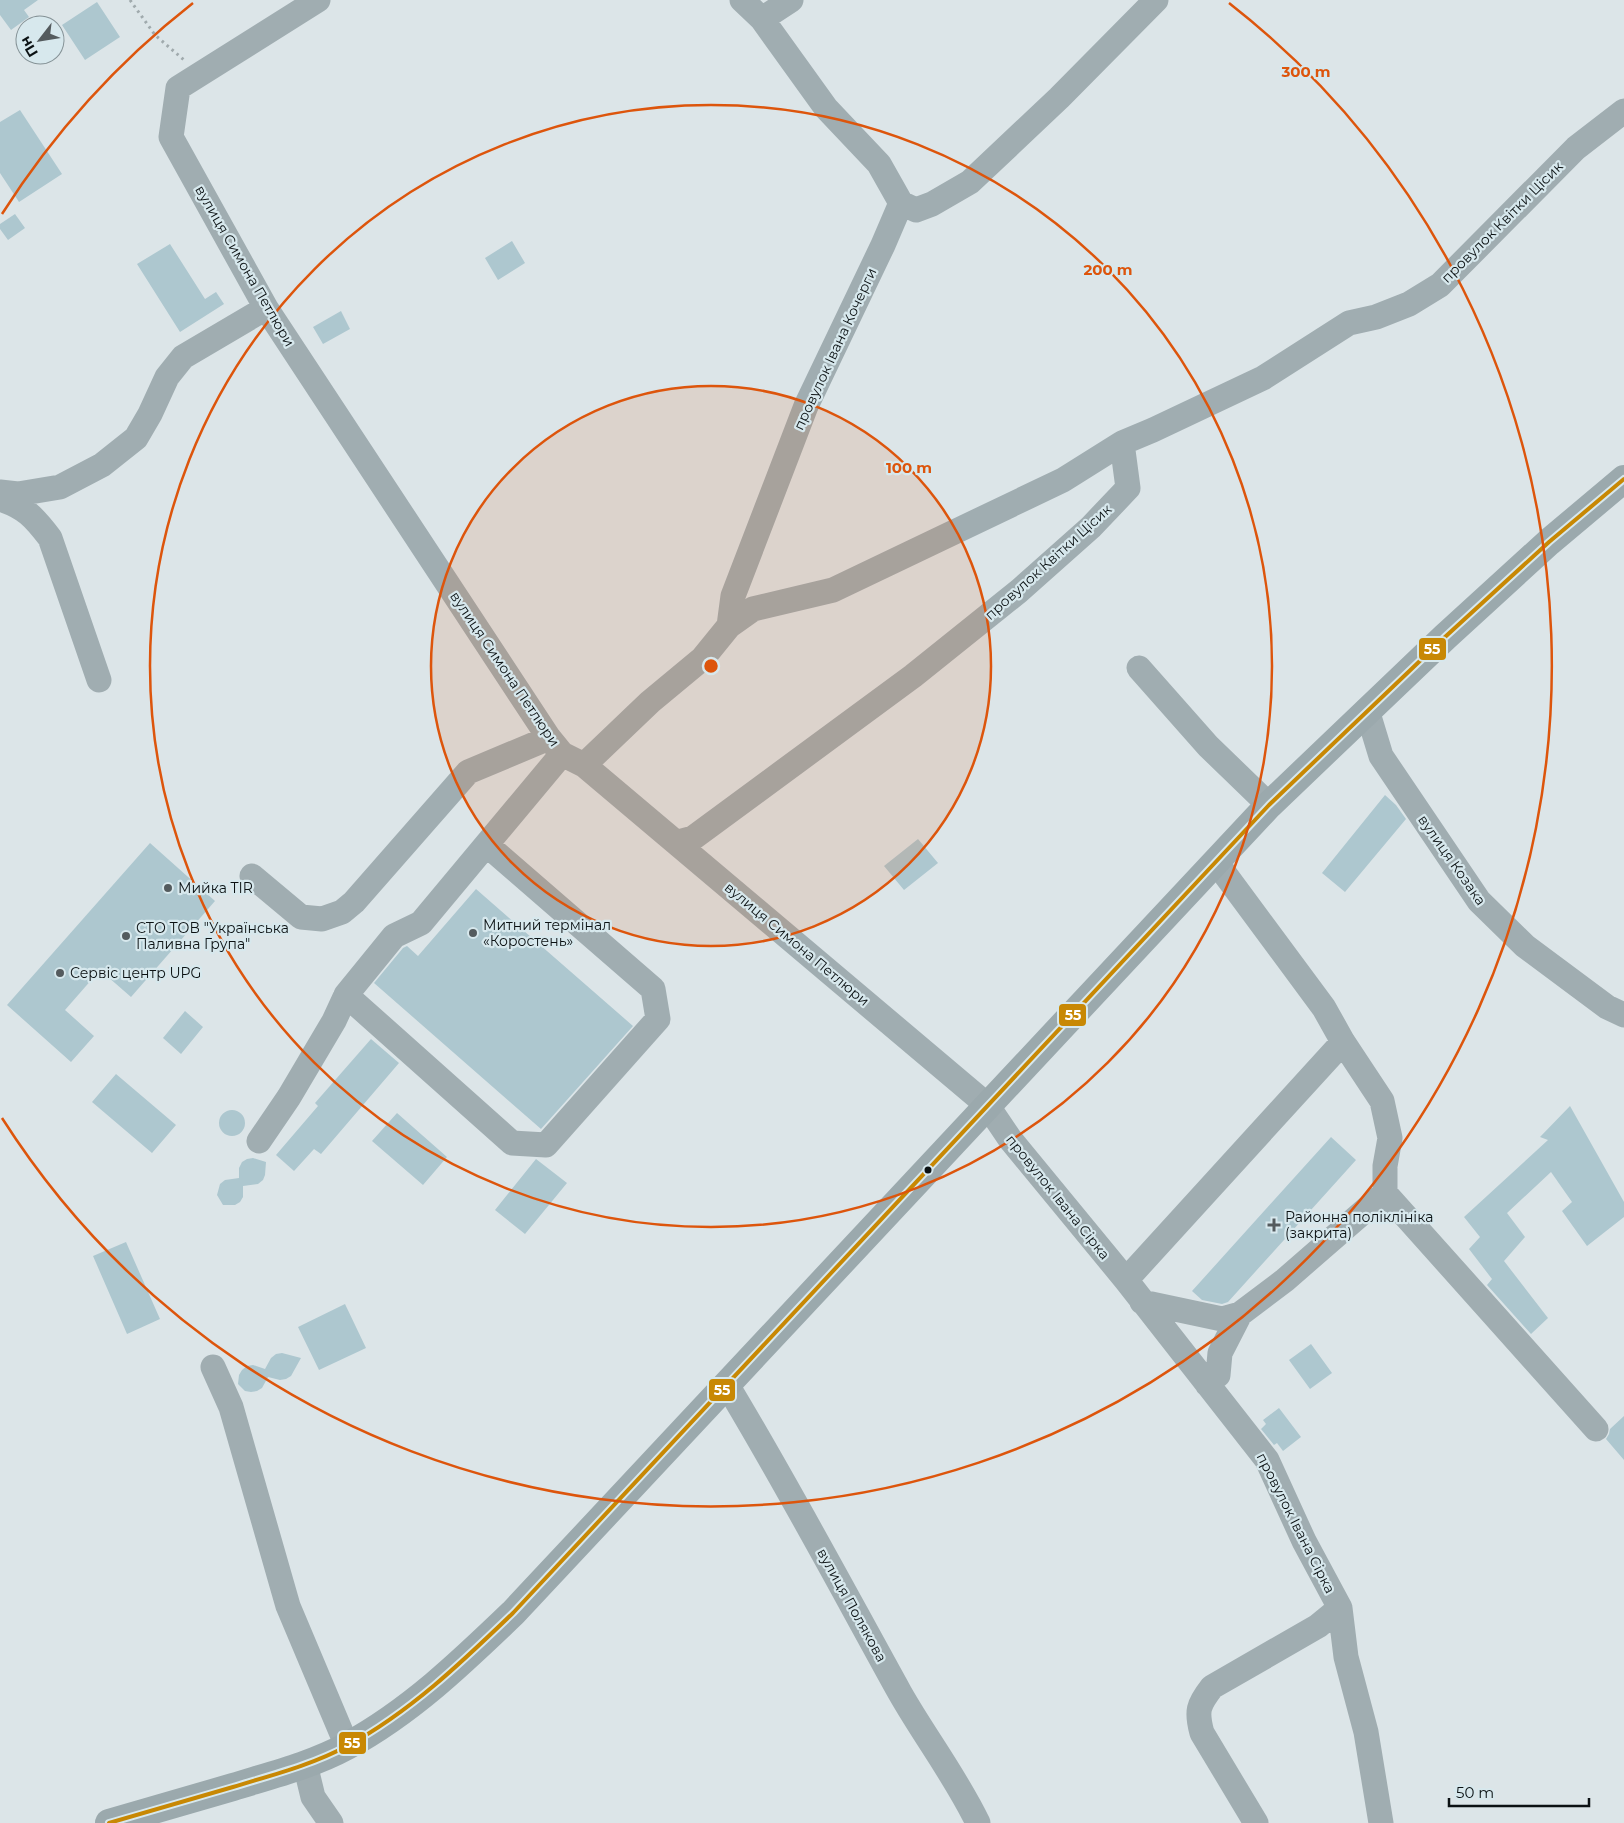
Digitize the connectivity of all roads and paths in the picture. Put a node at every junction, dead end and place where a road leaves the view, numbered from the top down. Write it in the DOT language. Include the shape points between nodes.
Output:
graph roads {
  1 [pos="130,0"];
  2 [pos="318,0"];
  3 [pos="742,0"];
  4 [pos="791,0"];
  5 [pos="1156,0"];
  6 [pos="762,19"];
  7 [pos="200,74"];
  8 [pos="1624,111"];
  9 [pos="900,203"];
  10 [pos="266,308"];
  11 [pos="1122,442"];
  12 [pos="1624,479"];
  13 [pos="0,492"];
  14 [pos="0,499"];
  15 [pos="729,626"];
  16 [pos="1139,668"];
  17 [pos="99,680"];
  18 [pos="1367,710"];
  19 [pos="556,746"];
  20 [pos="584,765"];
  21 [pos="1269,805"];
  22 [pos="678,842"];
  23 [pos="486,846"];
  24 [pos="1216,862"];
  25 [pos="252,876"];
  26 [pos="346,995"];
  27 [pos="1624,1015"];
  28 [pos="1344,1042"];
  29 [pos="987,1105"];
  30 [pos="259,1141"];
  31 [pos="1385,1193"];
  32 [pos="1126,1280"];
  33 [pos="1142,1302"];
  34 [pos="1240,1314"];
  35 [pos="213,1367"];
  36 [pos="1207,1384"];
  37 [pos="727,1385"];
  38 [pos="1596,1429"];
  39 [pos="1340,1608"];
  40 [pos="346,1746"];
  41 [pos="305,1764"];
  42 [pos="109,1823"];
  43 [pos="331,1823"];
  44 [pos="978,1823"];
  45 [pos="1256,1823"];
  46 [pos="1381,1823"];
  1 -- 7 [label="path" via="155,34"];
  2 -- 7 [label="street, вулиця Симона Петлюри"];
  3 -- 6 [label="street"];
  4 -- 6 [label="street"];
  5 -- 9 [label="street" via="970,182 916,210"];
  6 -- 9 [label="street" via="826,108 879,164"];
  7 -- 10 [label="street, вулиця Симона Петлюри" via="178,88 171,137"];
  8 -- 11 [label="street, провулок Квітки Цісик" via="1576,148 1440,285 1409,304 1349,323 1262,378"];
  9 -- 15 [label="street, провулок Івана Кочерги" via="806,406 733,596"];
  10 -- 13 [label="street" via="183,357 166,376 136,438 102,465 60,486 18,494"];
  10 -- 19 [label="street, вулиця Симона Петлюри"];
  11 -- 15 [label="street" via="1063,480 833,590 753,609"];
  11 -- 22 [label="street, провулок Квітки Цісик" via="1128,488 1091,527 1019,591 913,676 693,838"];
  12 -- 18 [label="highway" via="1549,542"];
  14 -- 17 [label="street" via="15,504 35,518 50,538"];
  15 -- 20 [label="street" via="703,658 650,702"];
  16 -- 21 [label="street" via="1208,746"];
  18 -- 21 [label="highway"];
  18 -- 27 [label="street, вулиця Козака" via="1381,756 1479,902 1526,946 1607,1007"];
  19 -- 20 [label="street, вулиця Симона Петлюри"];
  19 -- 23 [label="street"];
  19 -- 25 [label="street" via="468,772 342,912 322,920 301,917"];
  20 -- 22 [label="street, вулиця Симона Петлюри"];
  21 -- 24 [label="highway"];
  22 -- 29 [label="street, вулиця Симона Петлюри"];
  23 -- 26 [label="street" via="421,924 394,936"];
  23 -- 26 [label="street" via="653,989 658,1019 546,1145 512,1143"];
  24 -- 28 [label="street" via="1324,1008"];
  24 -- 29 [label="highway"];
  26 -- 30 [label="street" via="289,1097"];
  28 -- 31 [label="street" via="1382,1100 1390,1138"];
  28 -- 32 [label="street"];
  29 -- 32 [label="street, провулок Івана Сірка" via="1010,1139"];
  29 -- 37 [label="highway"];
  31 -- 34 [label="street" via="1285,1280"];
  31 -- 38 [label="street"];
  32 -- 33 [label="street, провулок Івана Сірка"];
  33 -- 34 [label="street" via="1222,1319"];
  33 -- 36 [label="street, провулок Івана Сірка"];
  34 -- 36 [label="street" via="1220,1353 1218,1375"];
  35 -- 40 [label="street" via="231,1407 288,1606"];
  36 -- 39 [label="street, провулок Івана Сірка" via="1267,1460 1304,1541"];
  37 -- 40 [label="highway" via="467,1658 383,1725"];
  37 -- 44 [label="street, вулиця Полякова" via="770,1456 902,1696 965,1796"];
  39 -- 45 [label="street, провулок Івана Сірка" via="1318,1626 1212,1688 1198,1708 1202,1733"];
  39 -- 46 [label="street" via="1346,1657 1366,1732"];
  40 -- 41 [label="highway"];
  41 -- 42 [label="highway"];
  41 -- 43 [label="street" via="314,1797"];
}
